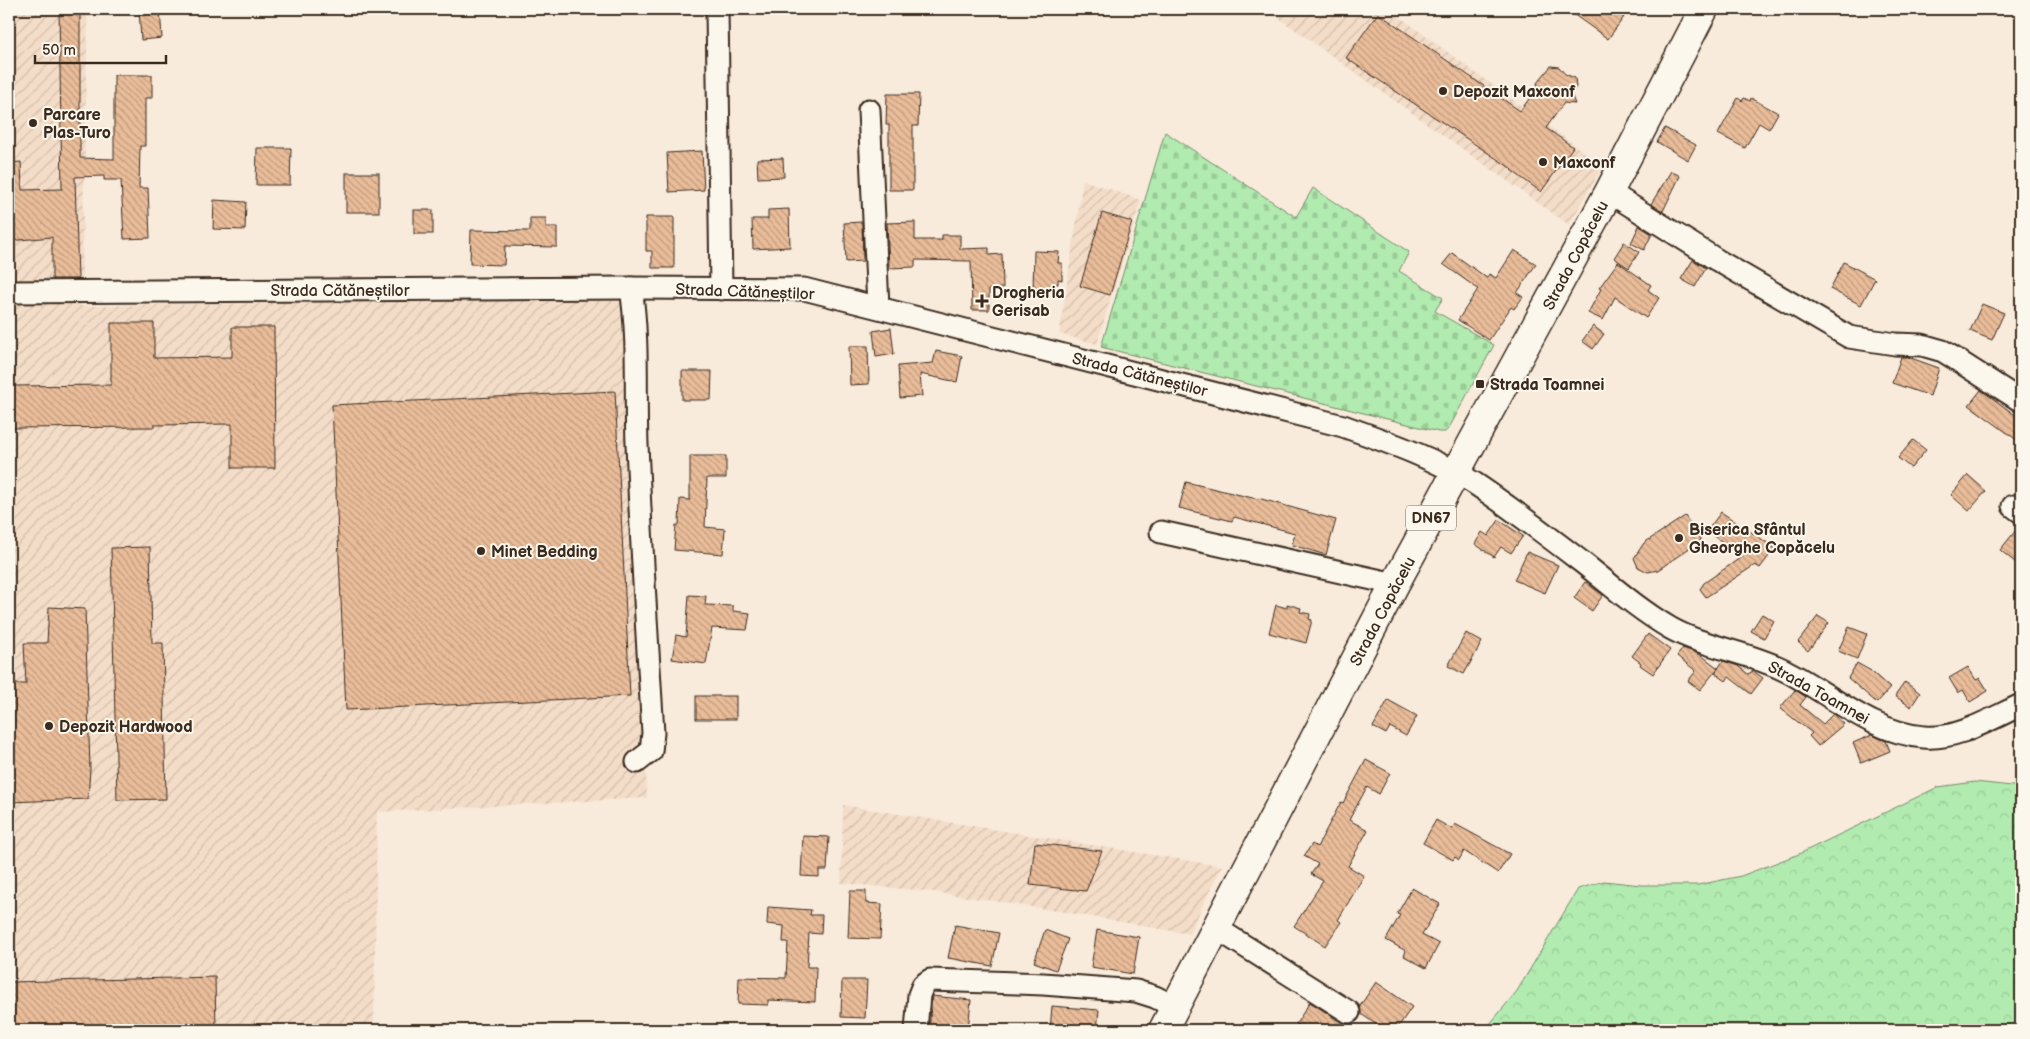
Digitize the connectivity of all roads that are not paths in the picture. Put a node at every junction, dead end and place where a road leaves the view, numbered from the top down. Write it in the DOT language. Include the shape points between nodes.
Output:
graph roads {
  1 [pos="717,9"];
  2 [pos="1704,9"];
  3 [pos="869,110"];
  4 [pos="1609,192"];
  5 [pos="631,288"];
  6 [pos="721,288"];
  7 [pos="9,292"];
  8 [pos="878,307"];
  9 [pos="2021,402"];
  10 [pos="1455,473"];
  11 [pos="1161,532"];
  12 [pos="1395,584"];
  13 [pos="2021,705"];
  14 [pos="637,762"];
  15 [pos="1216,928"];
  16 [pos="1175,1006"];
  17 [pos="1349,1012"];
  18 [pos="916,1030"];
  19 [pos="1163,1030"];
  1 -- 6 [label="street"];
  2 -- 4 [label="main road, Strada Copăcelu / DN67"];
  3 -- 8 [label="street"];
  4 -- 9 [label="street" via="1849,337 1922,345 1943,351"];
  4 -- 10 [label="main road, Strada Copăcelu / DN67"];
  5 -- 6 [label="street, Strada Cătăneștilor"];
  5 -- 7 [label="street, Strada Cătăneștilor"];
  5 -- 14 [label="street" via="635,317 643,572 654,733 651,751"];
  6 -- 8 [label="street, Strada Cătăneștilor" via="804,289"];
  8 -- 10 [label="street, Strada Cătăneștilor" via="1343,426 1416,453"];
  10 -- 12 [label="main road, Strada Copăcelu / DN67"];
  10 -- 13 [label="street, Strada Toamnei" via="1583,563 1636,606 1671,628 1785,670 1863,718 1922,737 1942,737"];
  11 -- 12 [label="street"];
  12 -- 15 [label="main road, Strada Copăcelu / DN67"];
  15 -- 16 [label="main road, Strada Copăcelu / DN67"];
  15 -- 17 [label="street"];
  16 -- 18 [label="street" via="1136,992 1043,984 930,980 922,985 919,995"];
  16 -- 19 [label="main road, Strada Copăcelu / DN67"];
}
